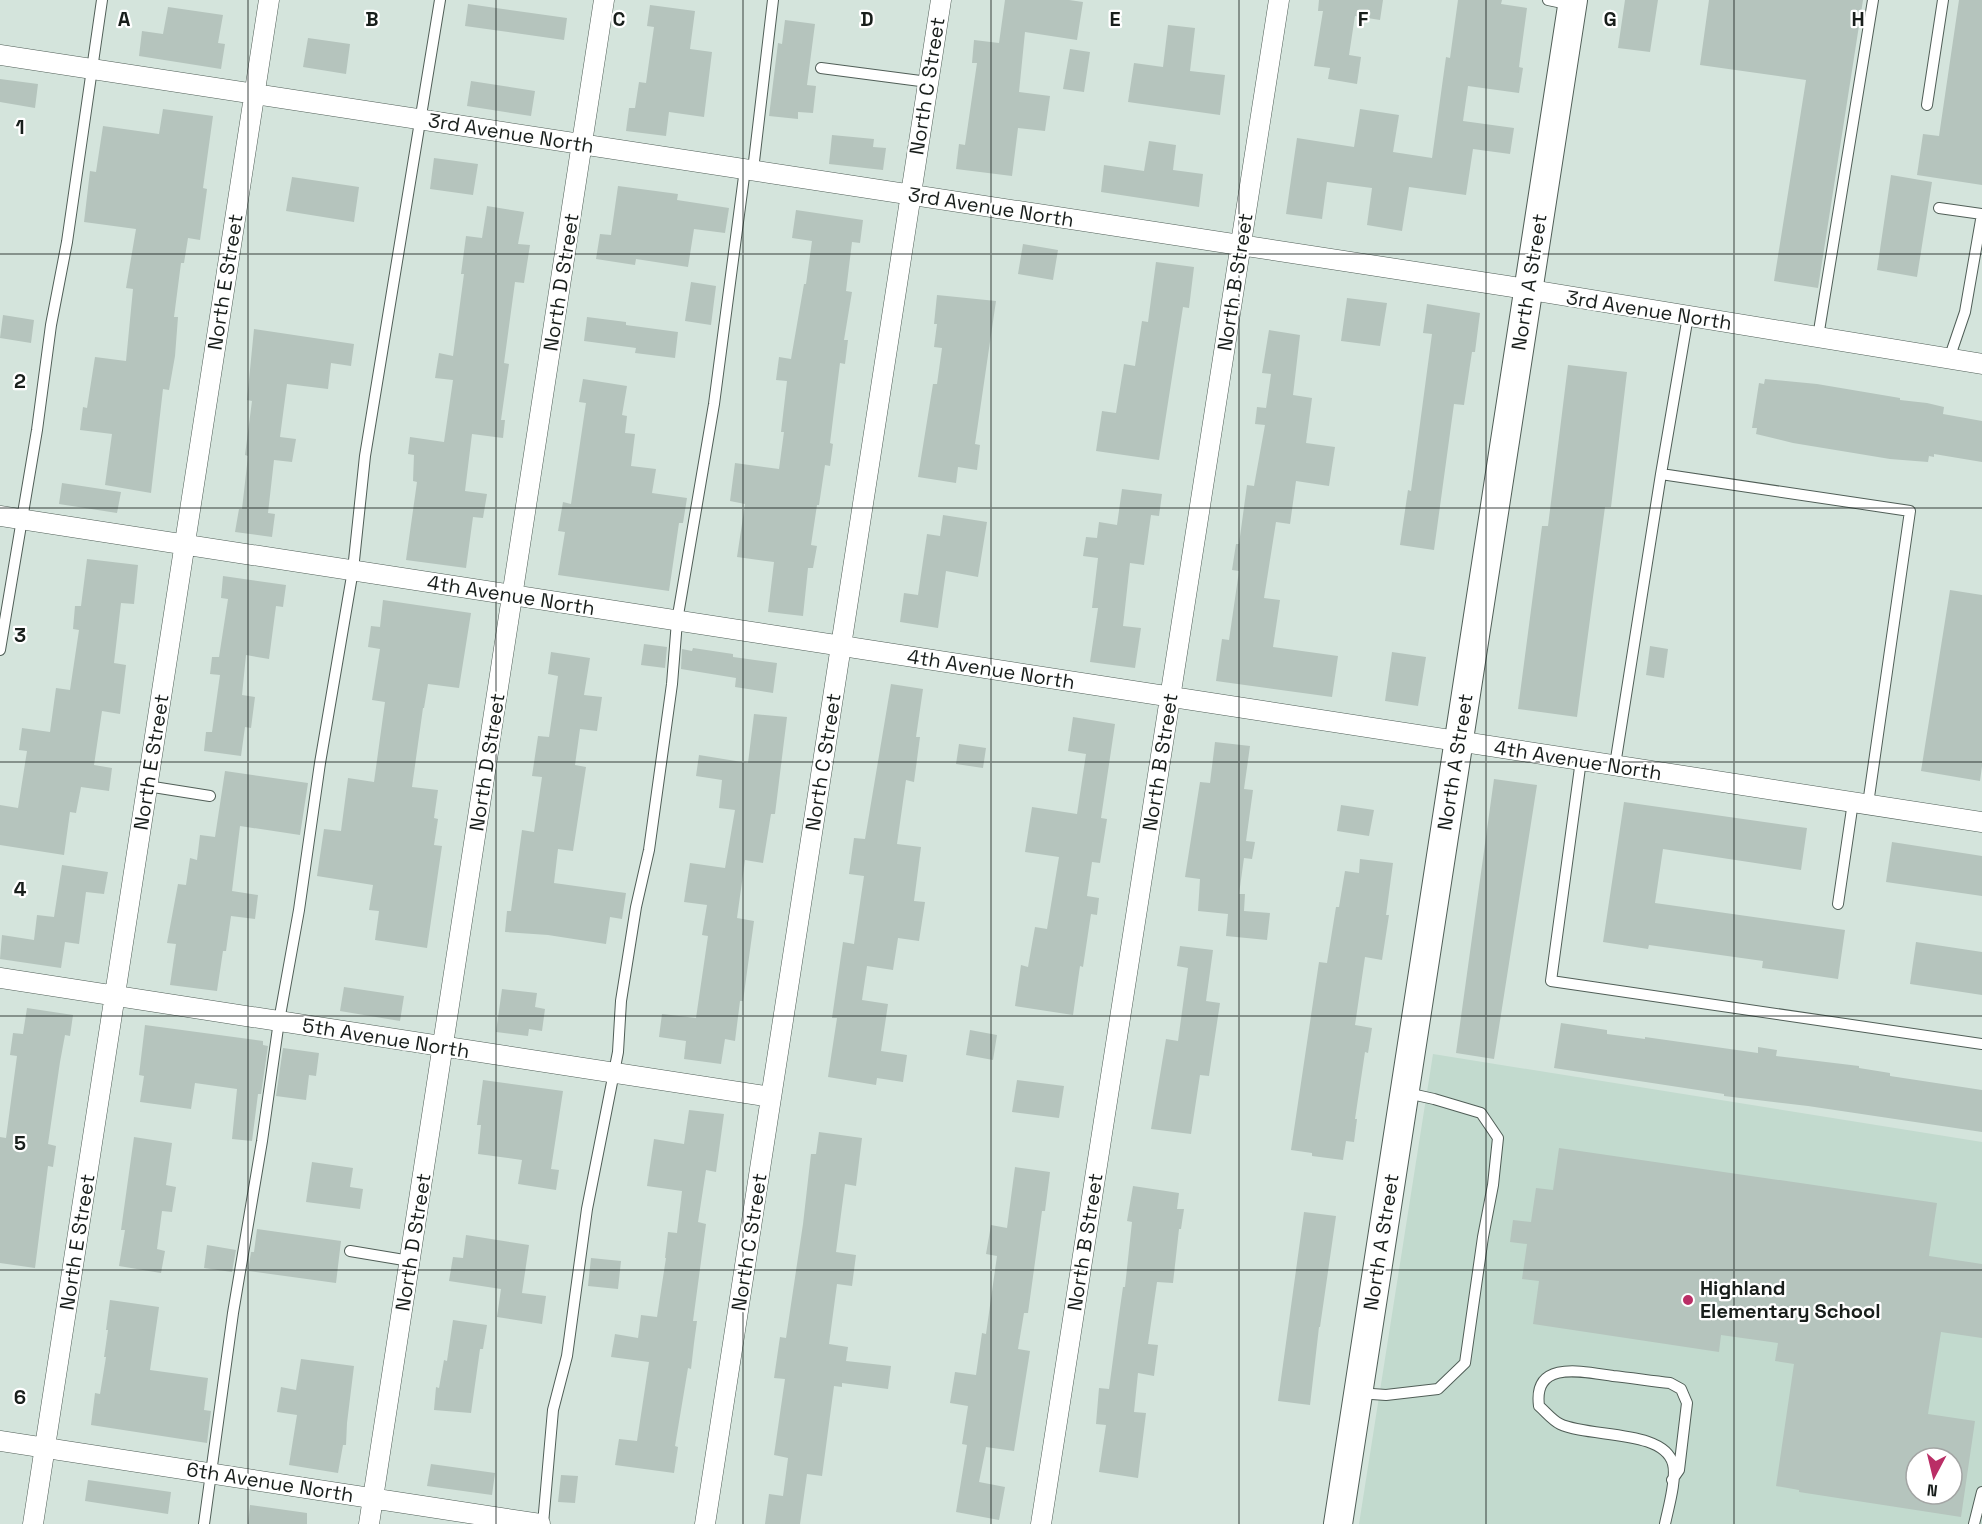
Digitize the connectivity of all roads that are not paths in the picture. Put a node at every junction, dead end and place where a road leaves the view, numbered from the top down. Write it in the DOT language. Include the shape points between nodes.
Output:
graph roads {
  1 [pos="102,0"];
  2 [pos="269,0"];
  3 [pos="440,0"];
  4 [pos="604,0"];
  5 [pos="773,0"];
  6 [pos="941,0"];
  7 [pos="1279,0"];
  8 [pos="1874,0"];
  9 [pos="1943,0"];
  10 [pos="1564,2"];
  11 [pos="0,55"];
  12 [pos="91,68"];
  13 [pos="821,68"];
  14 [pos="928,82"];
  15 [pos="254,93"];
  16 [pos="1927,105"];
  17 [pos="422,119"];
  18 [pos="582,144"];
  19 [pos="749,169"];
  20 [pos="911,194"];
  21 [pos="1939,208"];
  22 [pos="1240,245"];
  23 [pos="1528,290"];
  24 [pos="1688,316"];
  25 [pos="1818,337"];
  26 [pos="1949,358"];
  27 [pos="1982,364"];
  28 [pos="1661,474"];
  29 [pos="0,516"];
  30 [pos="23,519"];
  31 [pos="184,544"];
  32 [pos="353,570"];
  33 [pos="513,595"];
  34 [pos="677,621"];
  35 [pos="841,646"];
  36 [pos="0,650"];
  37 [pos="1170,697"];
  38 [pos="1458,741"];
  39 [pos="1581,760"];
  40 [pos="1615,765"];
  41 [pos="147,786"];
  42 [pos="210,796"];
  43 [pos="1860,803"];
  44 [pos="1982,822"];
  45 [pos="1838,904"];
  46 [pos="0,978"];
  47 [pos="115,996"];
  48 [pos="279,1022"];
  49 [pos="1982,1044"];
  50 [pos="443,1047"];
  51 [pos="614,1073"];
  52 [pos="1404,1093"];
  53 [pos="771,1098"];
  54 [pos="350,1251"];
  55 [pos="410,1261"];
  56 [pos="1358,1393"];
  57 [pos="0,1440"];
  58 [pos="45,1447"];
  59 [pos="210,1473"];
  60 [pos="1672,1480"];
  61 [pos="1982,1492"];
  62 [pos="373,1498"];
  63 [pos="33,1524"];
  64 [pos="204,1524"];
  65 [pos="369,1524"];
  66 [pos="542,1524"];
  67 [pos="705,1524"];
  68 [pos="1041,1524"];
  69 [pos="1338,1524"];
  70 [pos="1665,1524"];
  71 [pos="1974,1524"];
  1 -- 12 [label="lane"];
  2 -- 15 [label="street, North E Street"];
  3 -- 17 [label="lane"];
  4 -- 18 [label="street, North D Street"];
  5 -- 19 [label="lane"];
  6 -- 14 [label="street, North C Street"];
  7 -- 22 [label="street, North B Street"];
  8 -- 25 [label="lane"];
  9 -- 16 [label="lane"];
  10 -- 23 [label="street, North A Street"];
  11 -- 12 [label="street, 3rd Avenue North"];
  12 -- 15 [label="street, 3rd Avenue North"];
  12 -- 30 [label="lane"];
  13 -- 14 [label="lane"];
  14 -- 20 [label="street, North C Street"];
  15 -- 17 [label="street, 3rd Avenue North"];
  15 -- 31 [label="street, North E Street"];
  17 -- 18 [label="street, 3rd Avenue North"];
  17 -- 32 [label="lane" via="365,456"];
  18 -- 19 [label="street, 3rd Avenue North"];
  18 -- 33 [label="street, North D Street"];
  19 -- 20 [label="street, 3rd Avenue North"];
  19 -- 34 [label="lane"];
  20 -- 22 [label="street, 3rd Avenue North"];
  20 -- 35 [label="street, North C Street"];
  21 -- 26 [label="lane" via="1982,214 1965,312"];
  22 -- 23 [label="street, 3rd Avenue North"];
  22 -- 37 [label="street, North B Street"];
  23 -- 24 [label="street, 3rd Avenue North"];
  23 -- 38 [label="street, North A Street"];
  24 -- 25 [label="street, 3rd Avenue North"];
  24 -- 28 [label="lane"];
  25 -- 26 [label="street, 3rd Avenue North"];
  26 -- 27 [label="street, 3rd Avenue North"];
  28 -- 40 [label="lane"];
  28 -- 43 [label="lane" via="1910,511"];
  29 -- 30 [label="street, 4th Avenue North"];
  30 -- 31 [label="street, 4th Avenue North"];
  30 -- 36 [label="lane"];
  31 -- 32 [label="street, 4th Avenue North"];
  31 -- 41 [label="street, North E Street"];
  32 -- 33 [label="street, 4th Avenue North"];
  32 -- 48 [label="lane"];
  33 -- 34 [label="street, 4th Avenue North"];
  33 -- 50 [label="street, North D Street"];
  34 -- 35 [label="street, 4th Avenue North"];
  34 -- 51 [label="lane" via="649,850 624,977"];
  35 -- 37 [label="street, 4th Avenue North"];
  35 -- 53 [label="street, North C Street"];
  37 -- 38 [label="street, 4th Avenue North"];
  37 -- 68 [label="street, North B Street"];
  38 -- 39 [label="street, 4th Avenue North"];
  38 -- 52 [label="street, North A Street"];
  39 -- 40 [label="street, 4th Avenue North"];
  39 -- 49 [label="lane" via="1551,981"];
  40 -- 43 [label="street, 4th Avenue North"];
  41 -- 42 [label="lane"];
  41 -- 47 [label="street, North E Street"];
  43 -- 44 [label="street, 4th Avenue North"];
  43 -- 45 [label="lane"];
  46 -- 47 [label="street, 5th Avenue North"];
  47 -- 48 [label="street, 5th Avenue North"];
  47 -- 58 [label="street, North E Street"];
  48 -- 50 [label="street, 5th Avenue North"];
  48 -- 59 [label="lane"];
  50 -- 51 [label="street, 5th Avenue North"];
  50 -- 55 [label="street, North D Street"];
  51 -- 53 [label="street, 5th Avenue North"];
  51 -- 66 [label="lane" via="587,1209 567,1356 553,1410"];
  52 -- 56 [label="street, North A Street"];
  52 -- 56 [label="lane" via="1481,1113 1498,1138 1493,1185 1465,1363 1438,1389 1386,1395"];
  53 -- 67 [label="street, North C Street"];
  54 -- 55 [label="lane"];
  55 -- 62 [label="street, North D Street"];
  56 -- 69 [label="street, North A Street"];
  57 -- 58 [label="street, 6th Avenue North"];
  58 -- 59 [label="street, 6th Avenue North"];
  58 -- 63 [label="street, North E Street"];
  59 -- 62 [label="street, 6th Avenue North"];
  59 -- 64 [label="lane"];
  60 -- 60 [label="lane" via="1679,1470 1687,1403 1682,1389 1670,1383 1570,1370 1553,1374 1542,1382 1539,1406 1549,1416 1561,1424 1653,1443 1665,1450 1673,1465"];
  60 -- 70 [label="lane"];
  61 -- 71 [label="lane"];
  62 -- 65 [label="street, North D Street"];
  62 -- 66 [label="street, 6th Avenue North"];
}
